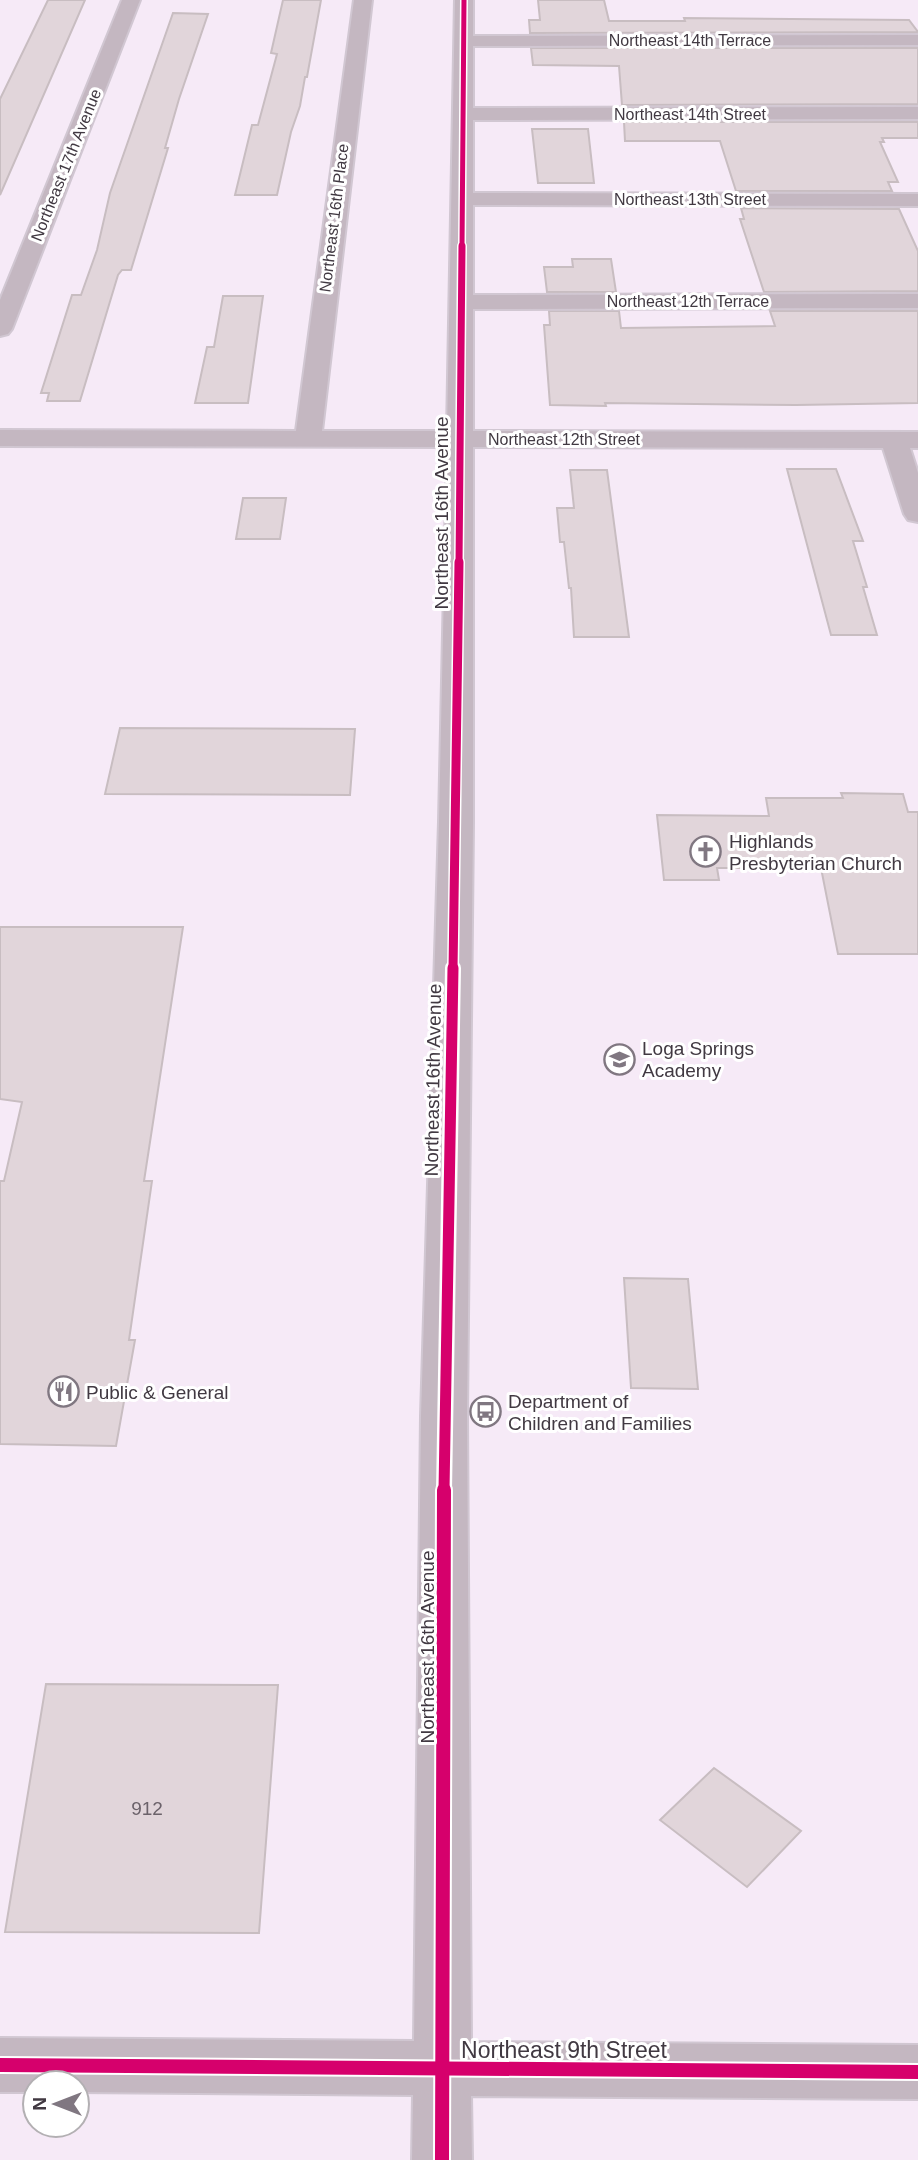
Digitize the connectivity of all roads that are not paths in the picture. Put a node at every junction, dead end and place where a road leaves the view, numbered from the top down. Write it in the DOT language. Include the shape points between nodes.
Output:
graph roads {
  1 [pos="131,0"];
  2 [pos="363,0"];
  3 [pos="464,0"];
  4 [pos="918,40"];
  5 [pos="463,41"];
  6 [pos="463,114"];
  7 [pos="918,114"];
  8 [pos="462,199"];
  9 [pos="918,200"];
  10 [pos="918,301"];
  11 [pos="459,302"];
  12 [pos="0,330"];
  13 [pos="308,437"];
  14 [pos="0,438"];
  15 [pos="459,439"];
  16 [pos="906,440"];
  17 [pos="918,514"];
  18 [pos="0,2066"];
  19 [pos="444,2070"];
  20 [pos="918,2072"];
  21 [pos="442,2160"];
  1 -- 12 [label="street, Northeast 17th Avenue"];
  2 -- 13 [label="street, Northeast 16th Place"];
  3 -- 5 [label="street, Northeast 16th Avenue"];
  4 -- 5 [label="street, Northeast 14th Terrace"];
  5 -- 6 [label="street, Northeast 16th Avenue"];
  6 -- 7 [label="street, Northeast 14th Street"];
  6 -- 8 [label="street, Northeast 16th Avenue"];
  8 -- 9 [label="street, Northeast 13th Street"];
  8 -- 11 [label="street, Northeast 16th Avenue"];
  10 -- 11 [label="street, Northeast 12th Terrace"];
  11 -- 15 [label="street, Northeast 16th Avenue"];
  13 -- 14 [label="street, Northeast 12th Street"];
  13 -- 15 [label="street, Northeast 12th Street"];
  15 -- 16 [label="street, Northeast 12th Street"];
  15 -- 19 [label="street, Northeast 16th Avenue" via="444,1416"];
  16 -- 17 [label="street"];
  18 -- 19 [label="street, Northeast 9th Street"];
  19 -- 20 [label="street, Northeast 9th Street"];
  19 -- 21 [label="street, Northeast 16th Avenue"];
}
